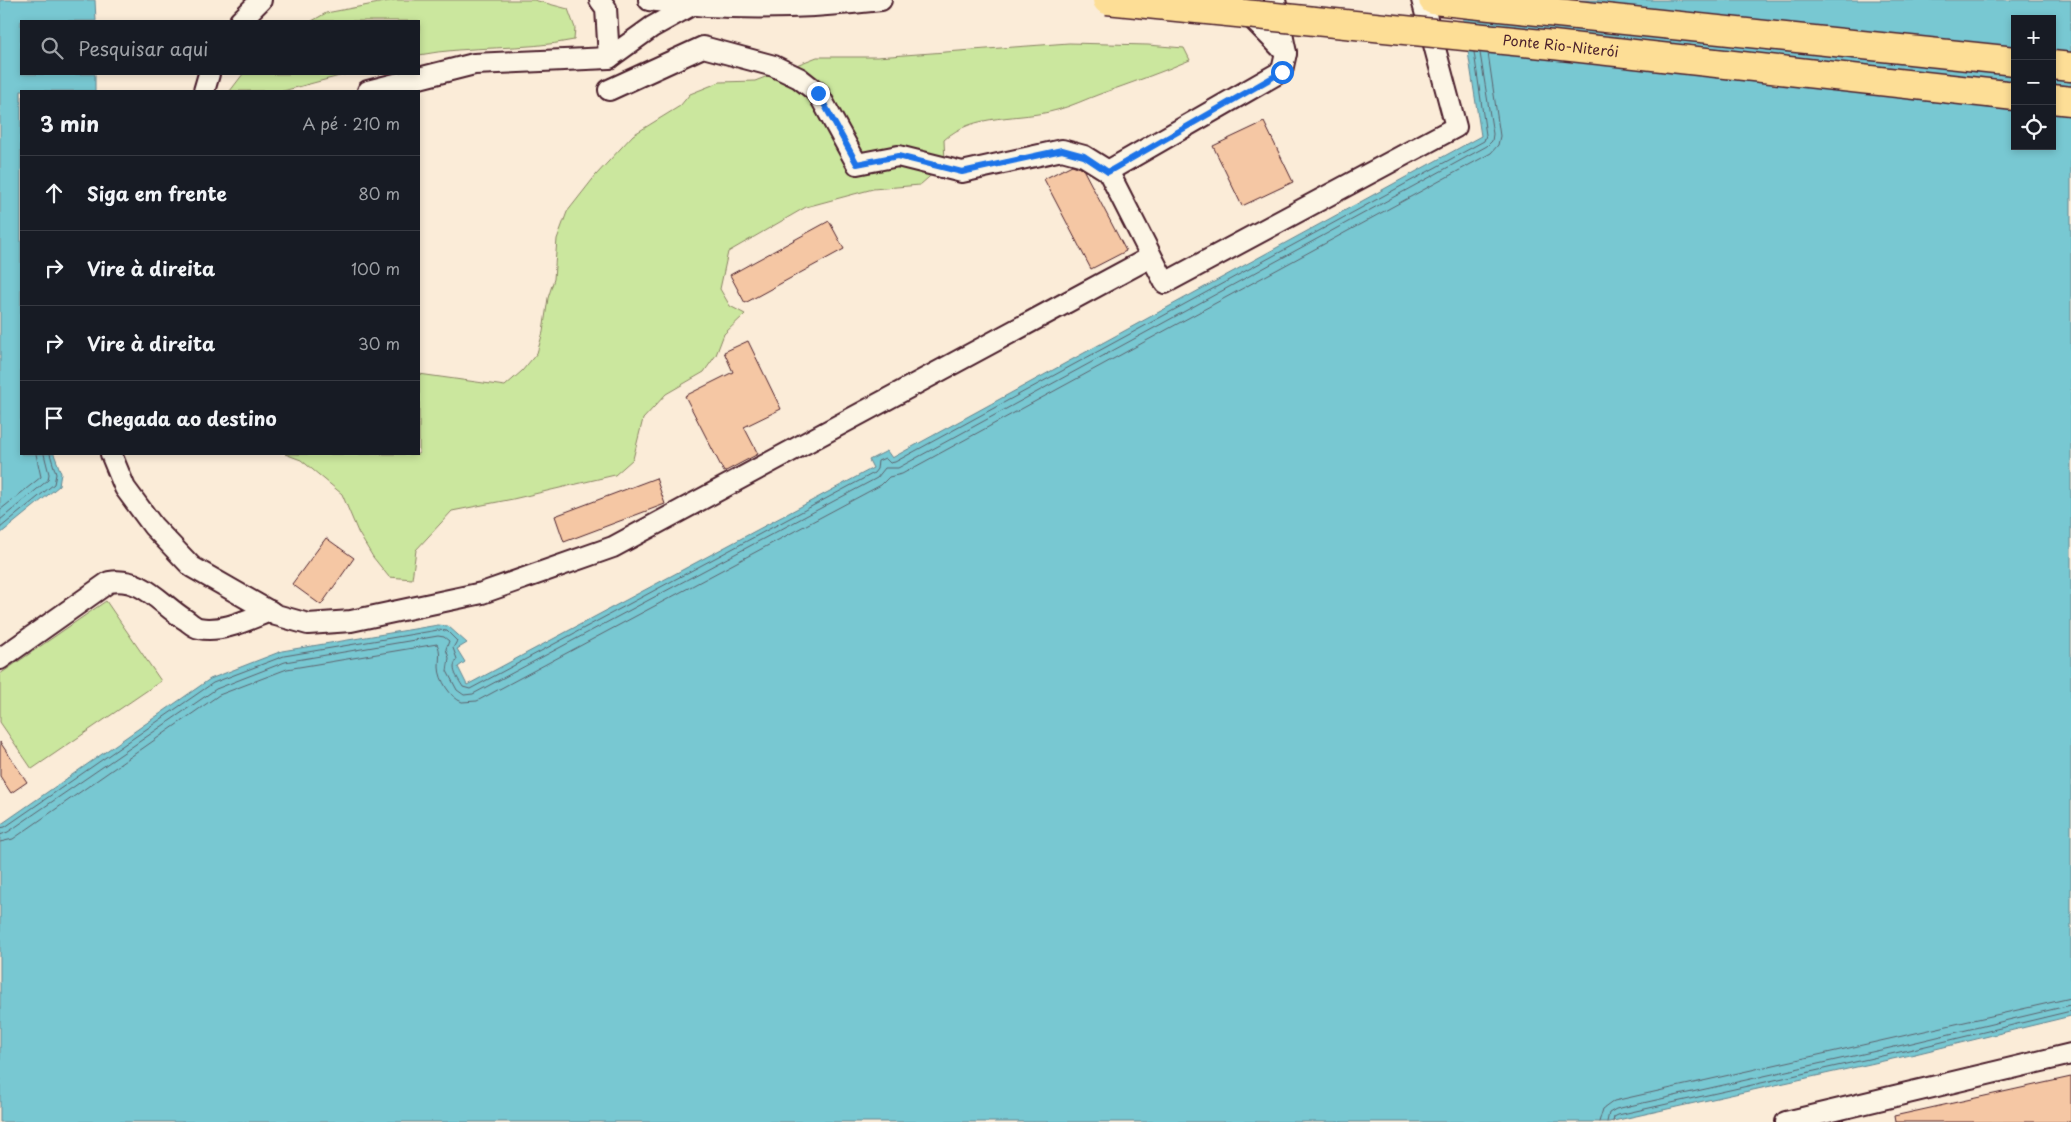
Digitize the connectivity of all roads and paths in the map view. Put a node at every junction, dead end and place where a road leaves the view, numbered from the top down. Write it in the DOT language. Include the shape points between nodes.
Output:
graph roads {
  1 [pos="261,0"];
  2 [pos="600,0"];
  3 [pos="649,0"];
  4 [pos="881,0"];
  5 [pos="1107,0"];
  6 [pos="1234,0"];
  7 [pos="1275,0"];
  8 [pos="1422,0"];
  9 [pos="1433,0"];
  10 [pos="690,6"];
  11 [pos="241,20"];
  12 [pos="1286,53"];
  13 [pos="609,58"];
  14 [pos="2011,61"];
  15 [pos="2056,65"];
  16 [pos="2071,67"];
  17 [pos="209,75"];
  18 [pos="204,90"];
  19 [pos="372,90"];
  20 [pos="610,90"];
  21 [pos="2011,96"];
  22 [pos="2056,99"];
  23 [pos="2071,101"];
  24 [pos="1108,172"];
  25 [pos="1151,257"];
  26 [pos="112,455"];
  27 [pos="270,611"];
  28 [pos="0,659"];
  29 [pos="2071,1054"];
  30 [pos="1786,1122"];
  1 -- 11 [label="lane"];
  2 -- 13 [label="lane" via="606,8"];
  3 -- 10 [label="lane"];
  4 -- 10 [label="lane" via="816,7"];
  5 -- 21 [label="highway, Ponte Rio-Niterói, bridge"];
  6 -- 12 [label="lane"];
  7 -- 12 [label="lane"];
  8 -- 25 [label="lane" via="1456,128 1165,282"];
  9 -- 14 [label="highway"];
  10 -- 13 [label="lane" via="652,27"];
  12 -- 24 [label="lane" via="1282,72"];
  13 -- 19 [label="lane" via="474,64"];
  15 -- 16 [label="highway"];
  17 -- 18 [label="lane"];
  20 -- 24 [label="lane" via="703,47 774,66 799,78 818,93 857,164 898,156 962,172 1062,150 1084,156"];
  22 -- 23 [label="highway"];
  24 -- 25 [label="lane"];
  25 -- 27 [label="lane" via="613,547 482,593 351,620 308,624"];
  26 -- 27 [label="lane" via="125,488 153,526 192,567"];
  27 -- 28 [label="lane" via="227,628 198,628 140,585 122,580 109,582"];
  29 -- 30 [label="lane"];
}
